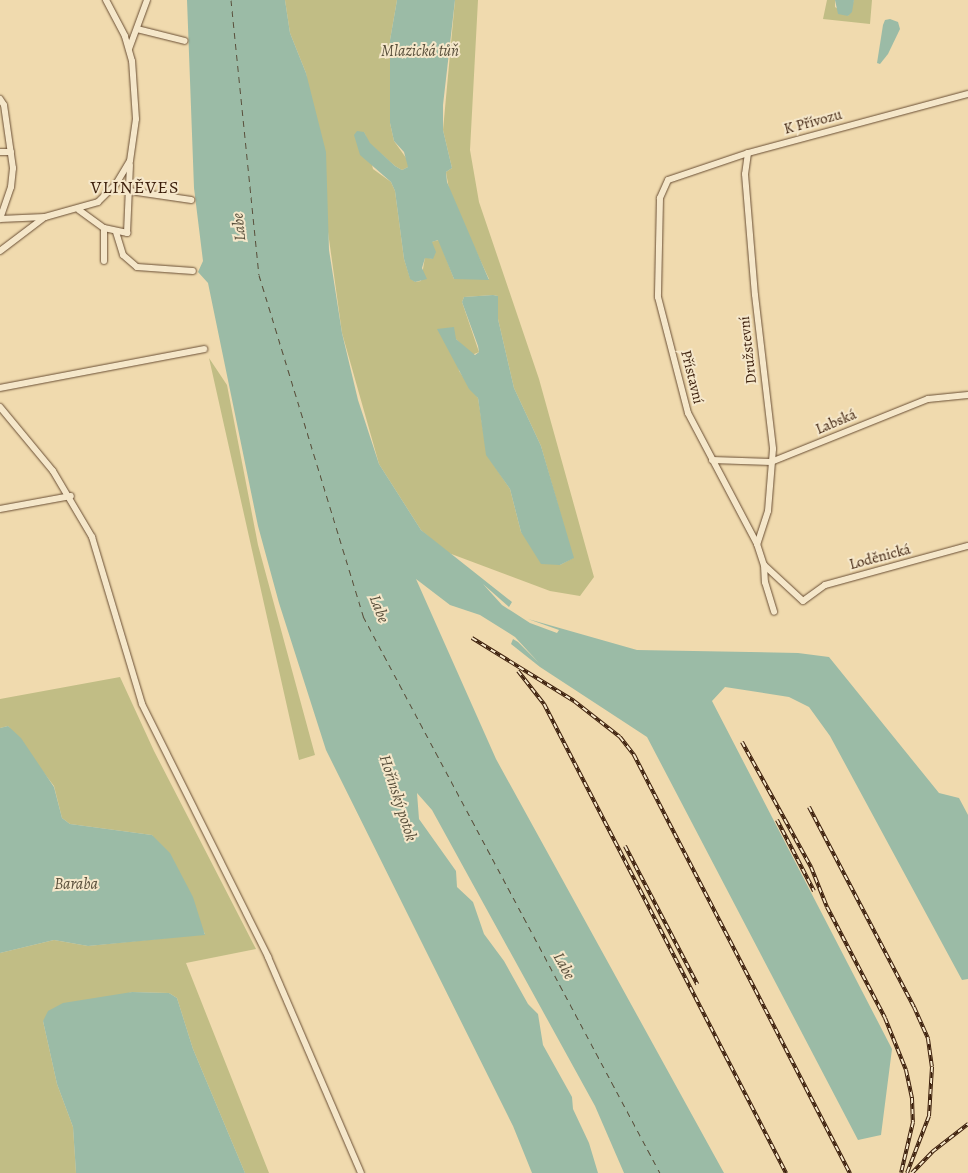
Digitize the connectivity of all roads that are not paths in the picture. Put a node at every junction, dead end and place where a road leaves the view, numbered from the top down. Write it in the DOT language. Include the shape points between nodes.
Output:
graph roads {
  1 [pos="106,0"];
  2 [pos="147,0"];
  3 [pos="137,29"];
  4 [pos="185,41"];
  5 [pos="129,49"];
  6 [pos="968,94"];
  7 [pos="0,99"];
  8 [pos="0,152"];
  9 [pos="11,152"];
  10 [pos="748,153"];
  11 [pos="130,161"];
  12 [pos="668,180"];
  13 [pos="130,191"];
  14 [pos="191,200"];
  15 [pos="79,210"];
  16 [pos="45,217"];
  17 [pos="0,219"];
  18 [pos="104,228"];
  19 [pos="116,232"];
  20 [pos="0,250"];
  21 [pos="104,261"];
  22 [pos="193,271"];
  23 [pos="204,349"];
  24 [pos="0,388"];
  25 [pos="968,395"];
  26 [pos="0,407"];
  27 [pos="712,460"];
  28 [pos="772,462"];
  29 [pos="71,496"];
  30 [pos="0,509"];
  31 [pos="757,544"];
  32 [pos="968,546"];
  33 [pos="764,564"];
  34 [pos="803,601"];
  35 [pos="774,612"];
  36 [pos="361,1173"];
  1 -- 5 [label="street"];
  2 -- 3 [label="street"];
  3 -- 4 [label="street"];
  3 -- 5 [label="street"];
  5 -- 11 [label="street" via="136,119"];
  6 -- 10 [label="street, K Přívozu"];
  7 -- 9 [label="street"];
  8 -- 9 [label="street"];
  9 -- 17 [label="street" via="11,187"];
  10 -- 12 [label="street, K Přívozu"];
  10 -- 28 [label="street, Družstevní" via="745,174"];
  11 -- 13 [label="street"];
  11 -- 15 [label="street" via="107,194"];
  12 -- 27 [label="street, Přístavní" via="660,198 658,297 688,413"];
  13 -- 14 [label="street"];
  13 -- 19 [label="street" via="127,233"];
  15 -- 16 [label="street"];
  15 -- 18 [label="street"];
  16 -- 17 [label="street"];
  16 -- 20 [label="street"];
  18 -- 19 [label="street"];
  18 -- 21 [label="street"];
  19 -- 22 [label="street" via="124,255 137,267"];
  23 -- 24 [label="street"];
  25 -- 28 [label="street, Labská" via="928,399"];
  26 -- 29 [label="street"];
  27 -- 28 [label="street, Labská"];
  27 -- 31 [label="street, Přístavní"];
  28 -- 31 [label="street, Družstevní" via="768,511"];
  29 -- 30 [label="street"];
  29 -- 36 [label="street" via="96,546 142,704 268,957"];
  31 -- 33 [label="street, Přístavní"];
  32 -- 34 [label="street, Loděnická" via="825,585"];
  33 -- 34 [label="street, Přístavní"];
  33 -- 35 [label="street, Přístavní" via="765,582"];
}
